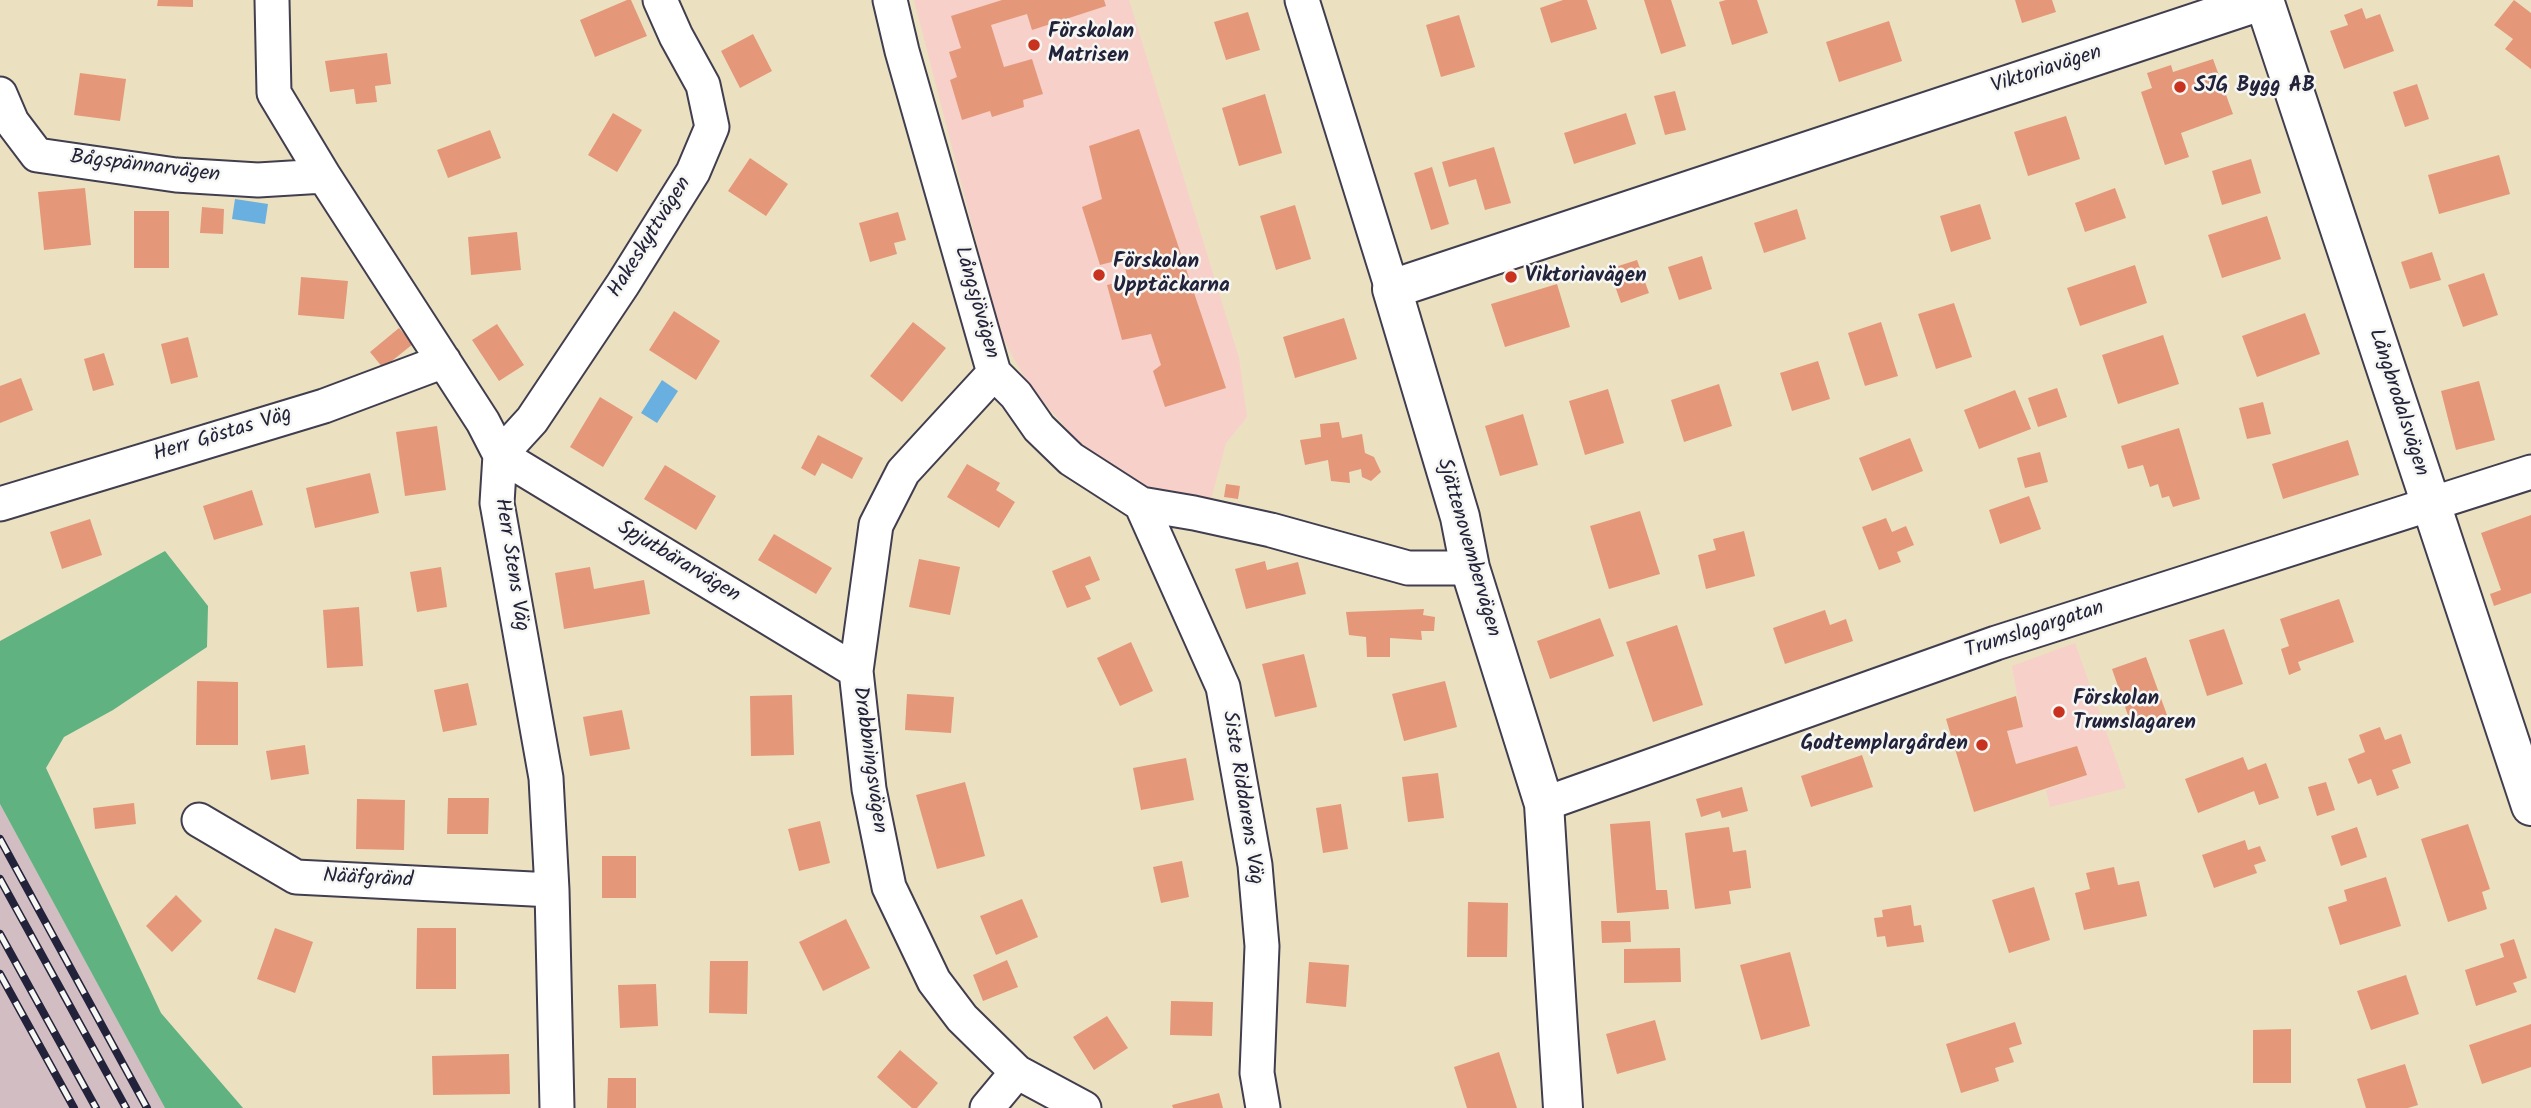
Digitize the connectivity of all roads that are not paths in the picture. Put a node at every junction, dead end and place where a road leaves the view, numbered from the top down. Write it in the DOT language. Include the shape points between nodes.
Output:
graph roads {
  1 [pos="272,0"];
  2 [pos="660,0"];
  3 [pos="890,0"];
  4 [pos="1302,0"];
  5 [pos="2264,0"];
  6 [pos="0,94"];
  7 [pos="324,176"];
  8 [pos="1392,289"];
  9 [pos="444,360"];
  10 [pos="994,373"];
  11 [pos="500,455"];
  12 [pos="2531,472"];
  13 [pos="0,504"];
  14 [pos="1141,504"];
  15 [pos="2432,505"];
  16 [pos="1471,568"];
  17 [pos="856,671"];
  18 [pos="1544,804"];
  19 [pos="2531,806"];
  20 [pos="198,820"];
  21 [pos="552,890"];
  22 [pos="1017,1072"];
  23 [pos="557,1108"];
  24 [pos="987,1108"];
  25 [pos="1084,1108"];
  26 [pos="1263,1108"];
  27 [pos="1563,1108"];
  1 -- 7 [label="street" via="274,93"];
  2 -- 11 [label="street, Hakeskyttvägen" via="703,85 712,127 693,172 623,284 532,420"];
  3 -- 10 [label="street, Långsjövägen"];
  4 -- 8 [label="street, Sjättenovembervägen"];
  5 -- 8 [label="street, Viktoriavägen"];
  5 -- 15 [label="street, Långbrodalsvägen"];
  6 -- 7 [label="street, Bågspännarvägen" via="12,122 37,155 176,175 258,180"];
  7 -- 9 [label="street"];
  8 -- 16 [label="street, Sjättenovembervägen"];
  9 -- 11 [label="street"];
  9 -- 13 [label="street, Herr Göstas Väg" via="324,406"];
  10 -- 14 [label="street, Långsjövägen" via="1071,459"];
  10 -- 17 [label="street, Drabbningsvägen" via="903,472 876,525"];
  11 -- 17 [label="street, Spjutbärarvägen"];
  11 -- 21 [label="street, Herr Stens Väg" via="497,503 546,778"];
  12 -- 15 [label="street, Trumslagargatan"];
  14 -- 16 [label="street, Långsjövägen" via="1271,530 1408,568"];
  14 -- 26 [label="street, Siste Riddarens Väg" via="1223,687 1255,865 1262,946 1257,1073"];
  15 -- 18 [label="street, Trumslagargatan" via="1996,643"];
  15 -- 19 [label="street, Långbrodalsvägen"];
  16 -- 18 [label="street, Sjättenovembervägen"];
  17 -- 22 [label="street, Drabbningsvägen" via="869,789 889,887 934,981 962,1018"];
  18 -- 27 [label="street, Sjättenovembervägen"];
  20 -- 21 [label="street, Nääfgränd" via="296,877"];
  21 -- 23 [label="street, Herr Stens Väg"];
  22 -- 24 [label="street"];
  22 -- 25 [label="street, Drabbningsvägen"];
}
